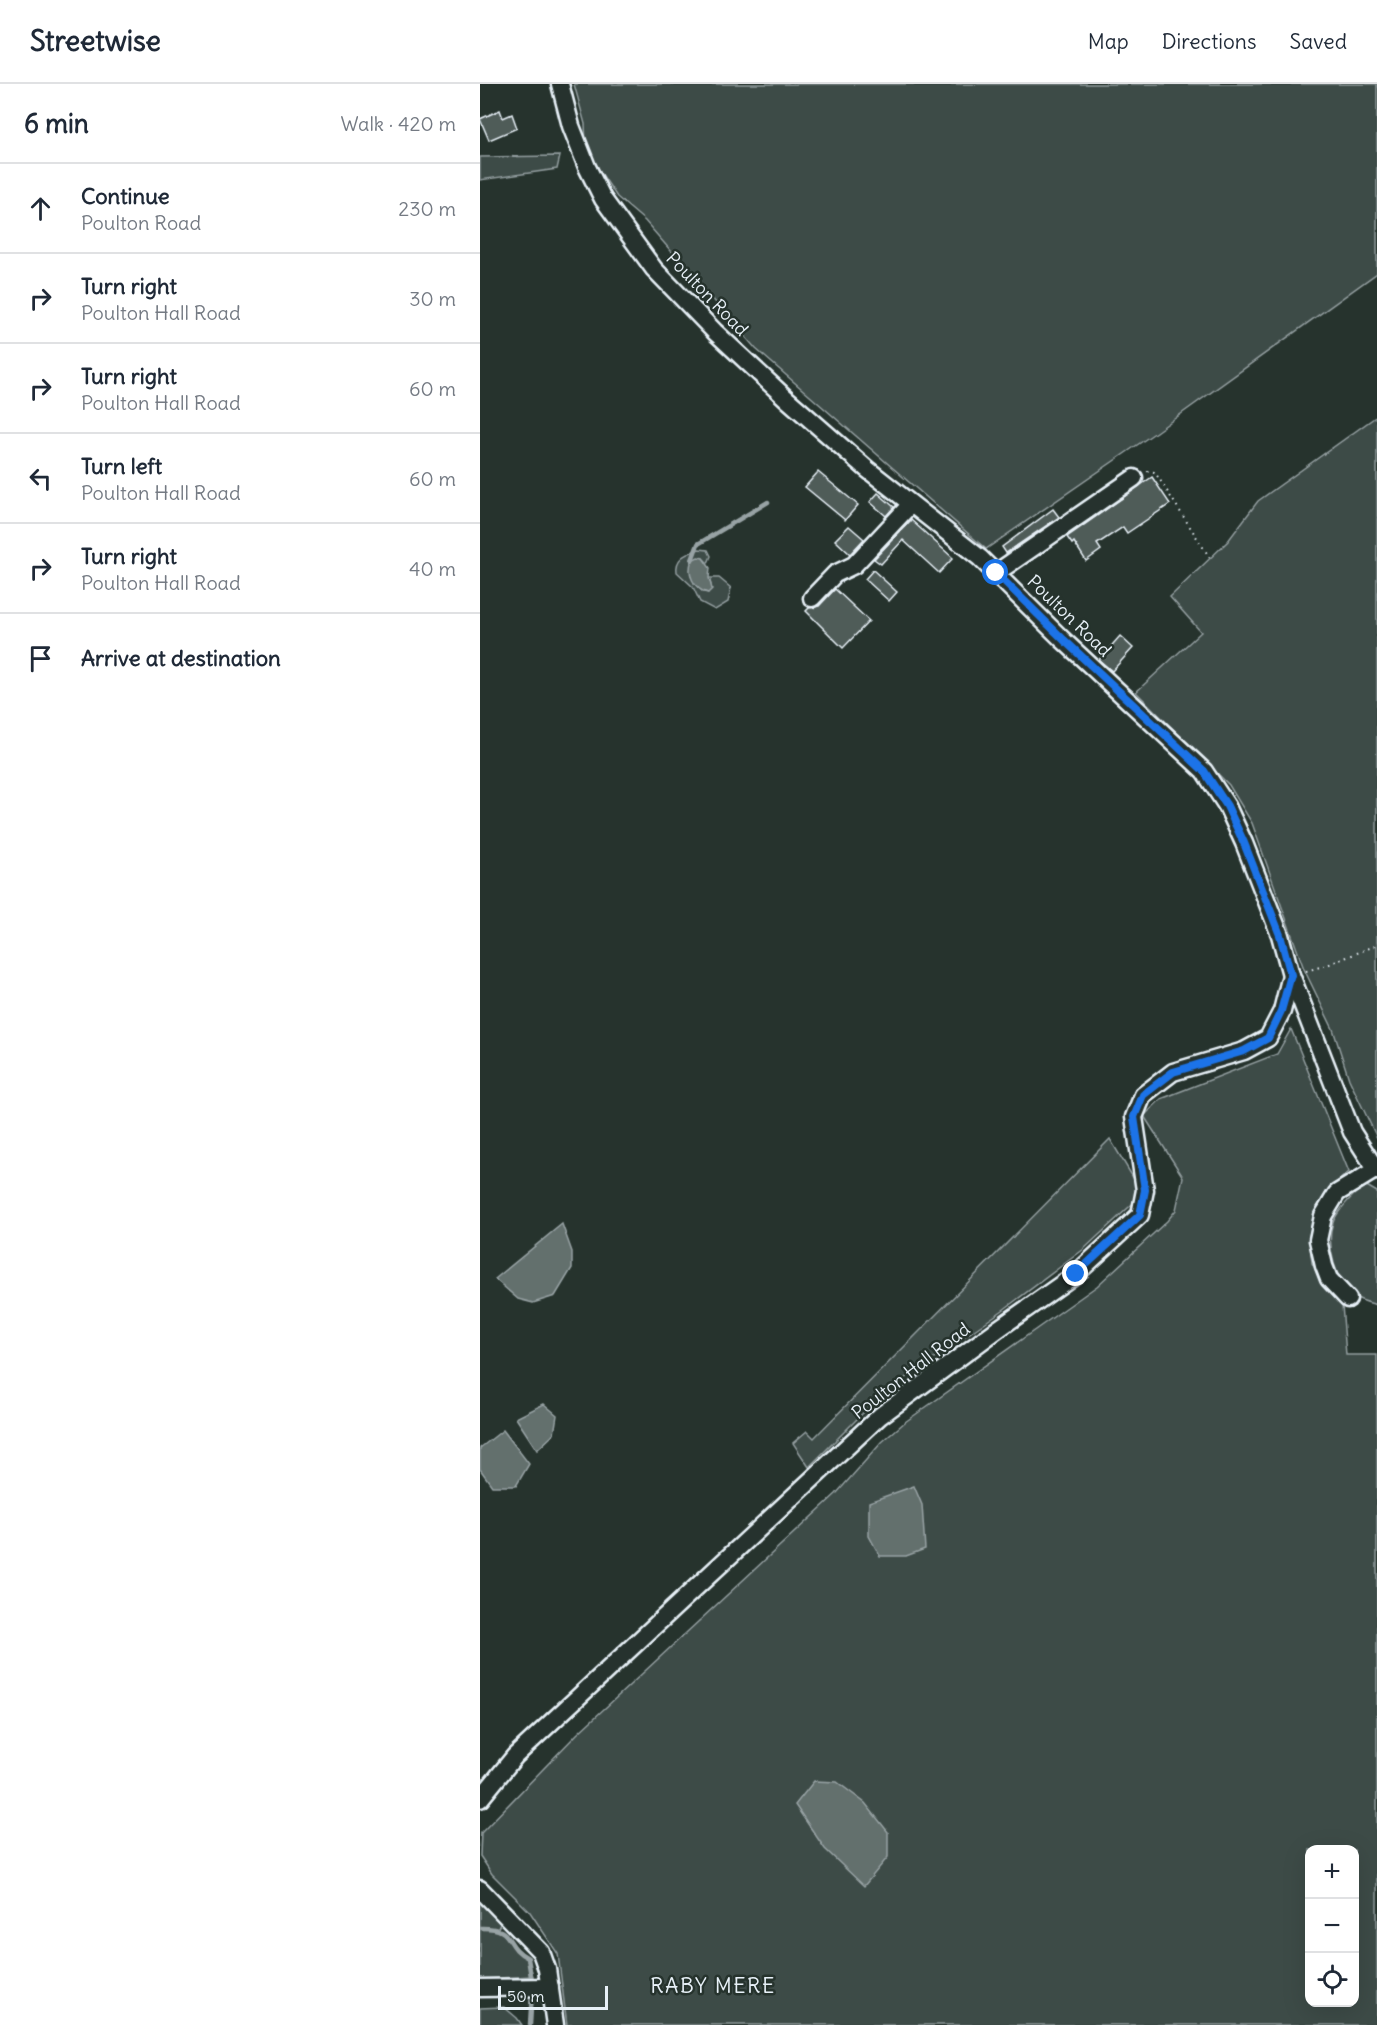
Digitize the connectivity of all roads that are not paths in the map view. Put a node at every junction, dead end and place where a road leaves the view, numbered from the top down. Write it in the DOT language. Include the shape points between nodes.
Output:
graph roads {
  1 [pos="560,84"];
  2 [pos="1134,478"];
  3 [pos="911,504"];
  4 [pos="996,573"];
  5 [pos="812,598"];
  6 [pos="1291,975"];
  7 [pos="1376,1170"];
  8 [pos="1348,1299"];
  9 [pos="480,1799"];
  10 [pos="480,1889"];
  11 [pos="480,1988"];
  12 [pos="547,1988"];
  13 [pos="555,2025"];
  1 -- 3 [label="street, Poulton Road" via="571,126 603,199 654,269 788,400"];
  2 -- 4 [label="street"];
  3 -- 4 [label="street, Poulton Road"];
  3 -- 5 [label="street" via="854,565 835,574"];
  4 -- 6 [label="street, Poulton Road" via="1210,780 1244,843 1280,935"];
  6 -- 7 [label="street, Poulton Road" via="1352,1132"];
  6 -- 9 [label="street, Poulton Hall Road" via="1268,1038 1244,1051 1173,1072 1143,1095 1134,1117 1145,1190 1140,1215 1076,1274 880,1416 515,1755"];
  7 -- 8 [label="street" via="1337,1193 1323,1216 1318,1240 1324,1266 1329,1279"];
  10 -- 12 [label="street" via="541,1952"];
  11 -- 12 [label="street"];
  12 -- 13 [label="street"];
}
